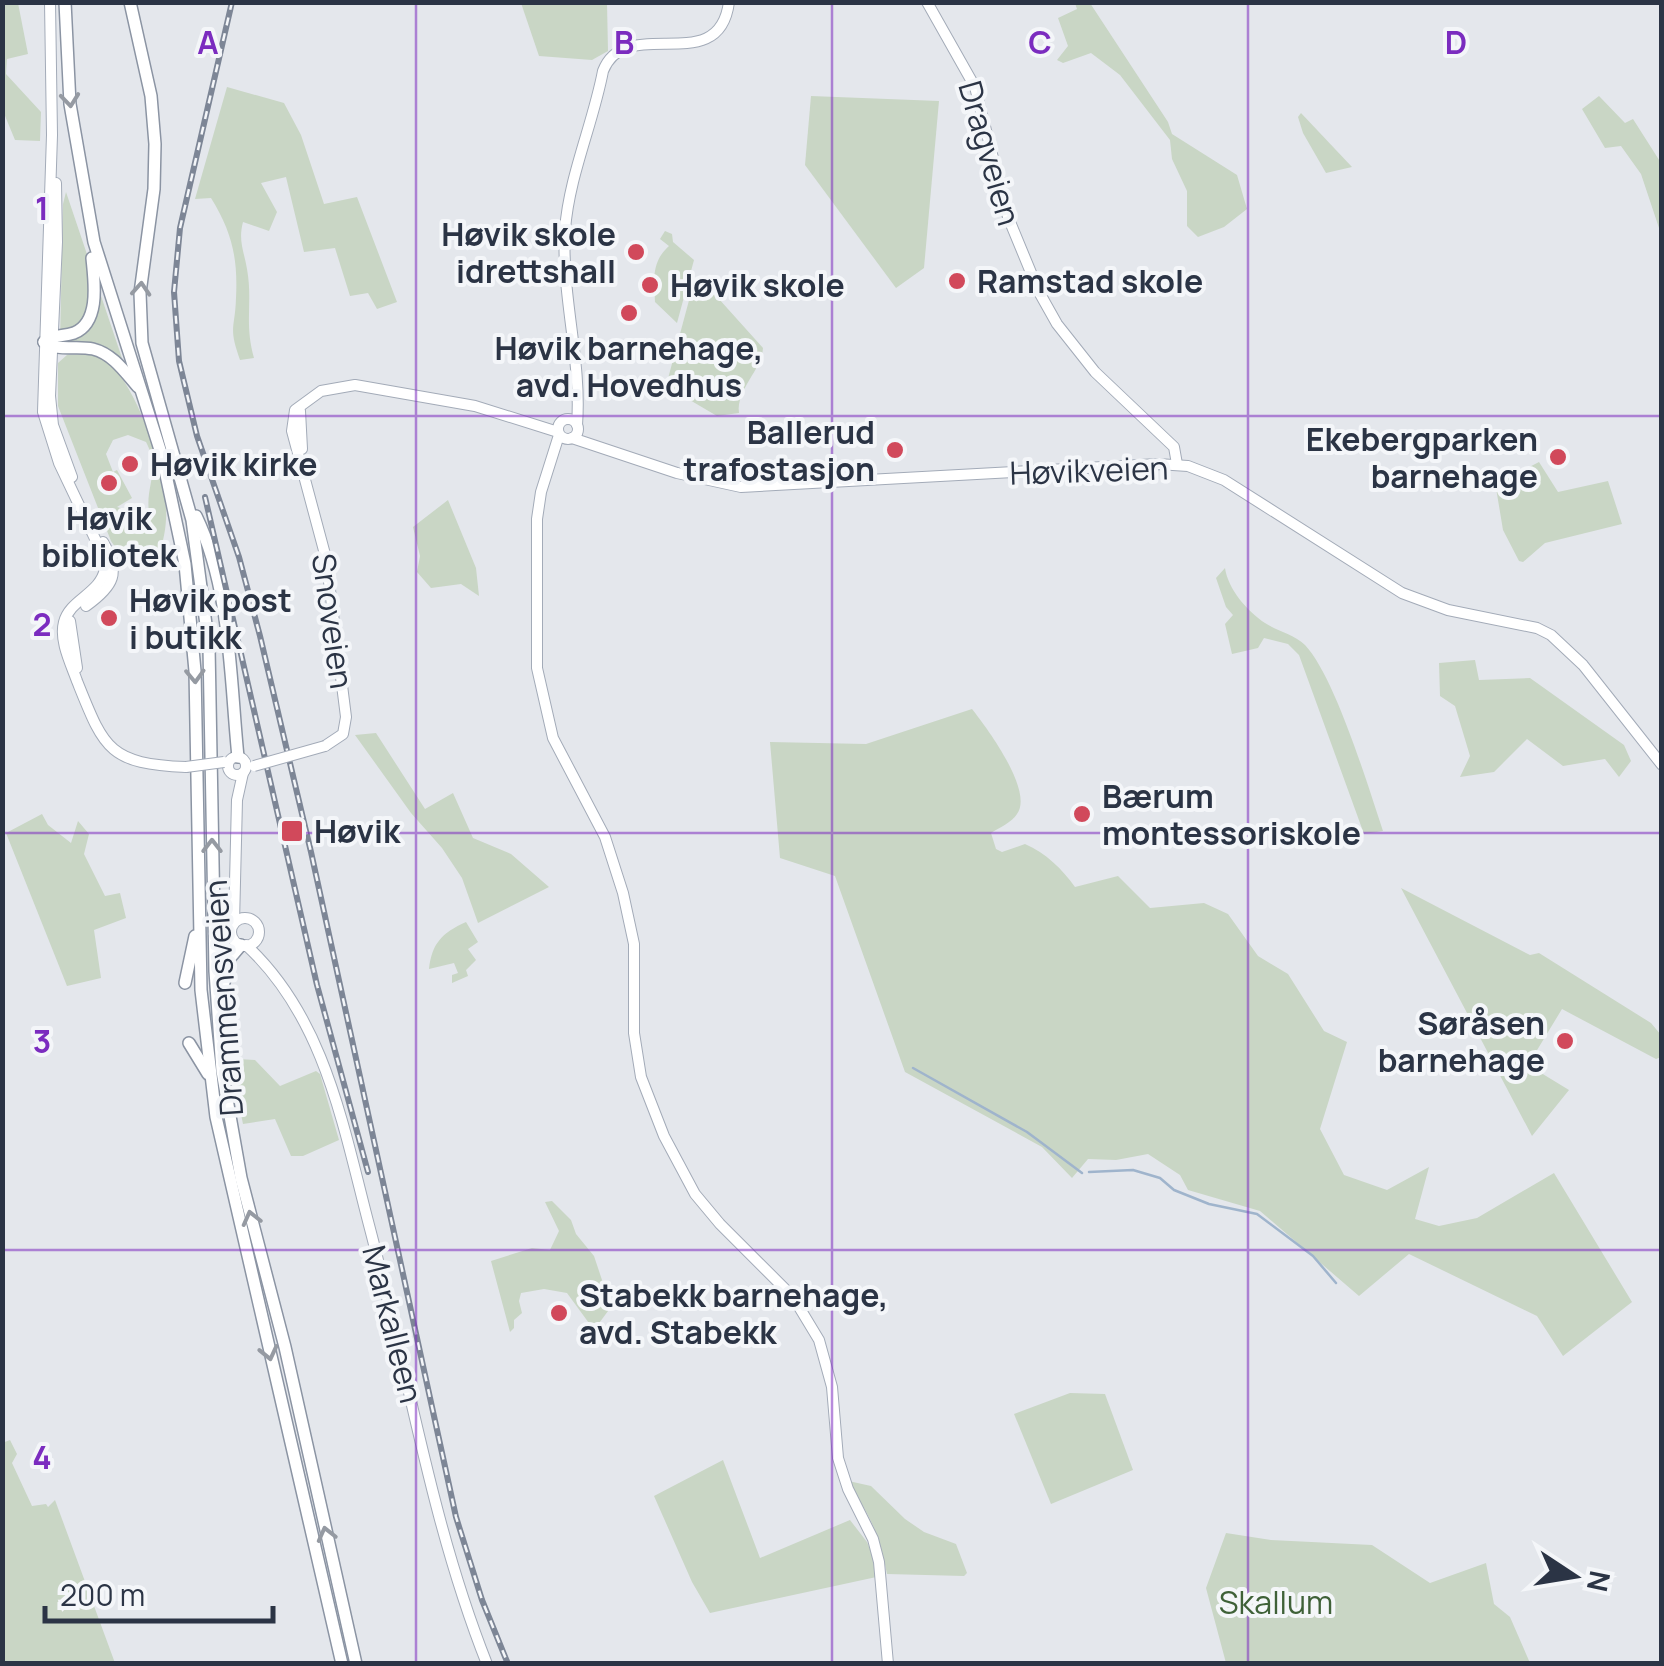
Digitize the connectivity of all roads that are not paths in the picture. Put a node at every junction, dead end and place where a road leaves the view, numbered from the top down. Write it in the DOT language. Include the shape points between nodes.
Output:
graph roads {
  1 [pos="50,2"];
  2 [pos="64,2"];
  3 [pos="130,2"];
  4 [pos="728,2"];
  5 [pos="927,2"];
  6 [pos="84,192"];
  7 [pos="50,342"];
  8 [pos="147,387"];
  9 [pos="302,405"];
  10 [pos="568,429"];
  11 [pos="1171,464"];
  12 [pos="186,495"];
  13 [pos="238,765"];
  14 [pos="1662,766"];
  15 [pos="236,887"];
  16 [pos="199,918"];
  17 [pos="249,918"];
  18 [pos="234,923"];
  19 [pos="257,938"];
  20 [pos="244,945"];
  21 [pos="266,964"];
  22 [pos="185,982"];
  23 [pos="284,990"];
  24 [pos="217,1013"];
  25 [pos="189,1044"];
  26 [pos="209,1076"];
  27 [pos="342,1664"];
  28 [pos="356,1664"];
  29 [pos="487,1664"];
  30 [pos="888,1664"];
  1 -- 7 [label="main road"];
  2 -- 6 [label="highway, one-way"];
  8 -- 3 [label="highway, one-way" via="140,306 154,128"];
  4 -- 10 [label="main road" via="721,26 704,40 623,47 603,71 565,230 579,396"];
  5 -- 11 [label="main road, Dragveien" via="975,86 1012,230 1038,292 1095,372 1174,447"];
  6 -- 7 [label="highway" via="92,307 81,329"];
  6 -- 8 [label="highway" via="106,289"];
  7 -- 8 [label="highway" via="102,352"];
  7 -- 13 [label="main road, bridge" via="45,426 105,564 101,582 69,623 91,719 107,744 132,760"];
  8 -- 12 [label="highway, Drammensveien"];
  8 -- 16 [label="highway, Drammensveien, one-way" via="190,598"];
  9 -- 10 [label="main road, Høvikveien" via="321,390 355,385"];
  9 -- 13 [label="main road, Snoveien, bridge" via="299,429 331,588 346,725 340,739 325,746"];
  10 -- 11 [label="main road, Høvikveien" via="601,447 741,487"];
  10 -- 30 [label="main road" via="541,492 537,519 538,680 552,738 605,837 623,893 634,944 641,1077 664,1136 695,1194 793,1297 820,1340 838,1458 879,1562"];
  11 -- 14 [label="main road, Høvikveien" via="1224,480 1402,593 1551,636 1583,665"];
  12 -- 13 [label="highway" via="206,537 220,598"];
  24 -- 12 [label="highway, Drammensveien, one-way" via="208,647"];
  13 -- 15 [label="main road, Drammensveien"];
  15 -- 17 [label="main road, Drammensveien"];
  15 -- 18 [label="main road, Drammensveien"];
  16 -- 22 [label="highway"];
  16 -- 26 [label="highway, Drammensveien"];
  17 -- 18 [label="main road"];
  17 -- 19 [label="main road" via="258,926"];
  18 -- 20 [label="main road" via="231,935"];
  19 -- 20 [label="main road"];
  19 -- 21 [label="main road, Drammensveien"];
  20 -- 21 [label="main road, Drammensveien"];
  20 -- 24 [label="highway" via="230,958"];
  21 -- 23 [label="main road, Drammensveien"];
  23 -- 29 [label="main road, Markalleen" via="334,1090 450,1562"];
  28 -- 24 [label="highway, Drammensveien, one-way" via="242,1178"];
  25 -- 26 [label="highway"];
  26 -- 27 [label="highway, Drammensveien, one-way"];
}
